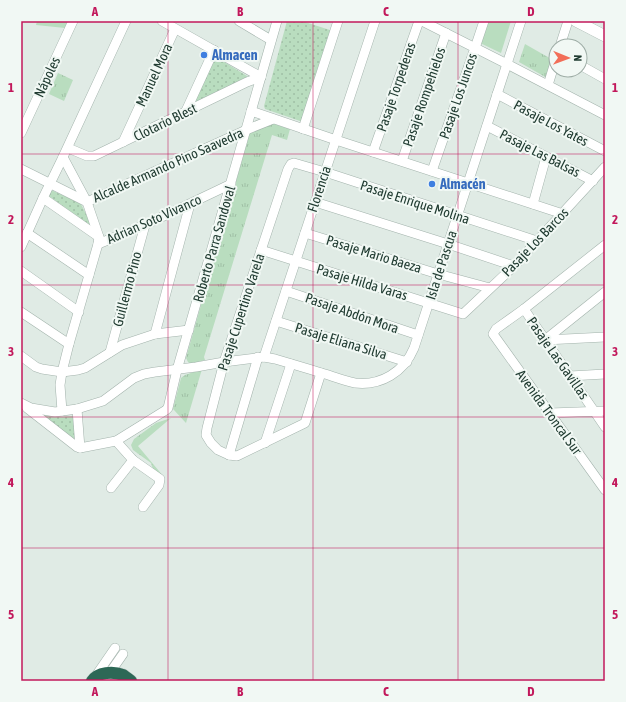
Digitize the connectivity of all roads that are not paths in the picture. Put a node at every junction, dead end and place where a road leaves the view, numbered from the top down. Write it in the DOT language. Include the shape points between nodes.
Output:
graph roads {
  1 [pos="73,21"];
  2 [pos="126,21"];
  3 [pos="162,21"];
  4 [pos="239,21"];
  5 [pos="277,21"];
  6 [pos="338,21"];
  7 [pos="375,21"];
  8 [pos="420,21"];
  9 [pos="484,21"];
  10 [pos="521,21"];
  11 [pos="568,21"];
  12 [pos="576,21"];
  13 [pos="175,29"];
  14 [pos="446,33"];
  15 [pos="605,36"];
  16 [pos="563,38"];
  17 [pos="271,40"];
  18 [pos="475,48"];
  19 [pos="214,50"];
  20 [pos="507,64"];
  21 [pos="588,69"];
  22 [pos="261,77"];
  23 [pos="550,78"];
  24 [pos="605,79"];
  25 [pos="548,85"];
  26 [pos="497,94"];
  27 [pos="252,111"];
  28 [pos="185,113"];
  29 [pos="605,116"];
  30 [pos="273,119"];
  31 [pos="487,126"];
  32 [pos="302,129"];
  33 [pos="246,130"];
  34 [pos="21,133"];
  35 [pos="336,140"];
  36 [pos="123,142"];
  37 [pos="68,148"];
  38 [pos="373,152"];
  39 [pos="605,152"];
  40 [pos="64,157"];
  41 [pos="546,157"];
  42 [pos="402,161"];
  43 [pos="294,163"];
  44 [pos="605,167"];
  45 [pos="21,169"];
  46 [pos="432,171"];
  47 [pos="324,172"];
  48 [pos="593,180"];
  49 [pos="468,183"];
  50 [pos="50,184"];
  51 [pos="231,184"];
  52 [pos="43,198"];
  53 [pos="87,202"];
  54 [pos="315,202"];
  55 [pos="190,204"];
  56 [pos="532,204"];
  57 [pos="563,214"];
  58 [pos="457,215"];
  59 [pos="144,225"];
  60 [pos="27,233"];
  61 [pos="305,233"];
  62 [pos="98,240"];
  63 [pos="536,241"];
  64 [pos="448,244"];
  65 [pos="605,245"];
  66 [pos="21,247"];
  67 [pos="261,250"];
  68 [pos="296,261"];
  69 [pos="514,266"];
  70 [pos="21,271"];
  71 [pos="438,274"];
  72 [pos="89,275"];
  73 [pos="490,288"];
  74 [pos="286,291"];
  75 [pos="605,292"];
  76 [pos="428,303"];
  77 [pos="524,309"];
  78 [pos="21,312"];
  79 [pos="79,312"];
  80 [pos="462,314"];
  81 [pos="276,321"];
  82 [pos="189,330"];
  83 [pos="155,334"];
  84 [pos="418,335"];
  85 [pos="605,337"];
  86 [pos="545,340"];
  87 [pos="69,344"];
  88 [pos="110,352"];
  89 [pos="21,356"];
  90 [pos="261,357"];
  91 [pos="224,362"];
  92 [pos="407,362"];
  93 [pos="291,364"];
  94 [pos="177,370"];
  95 [pos="62,372"];
  96 [pos="321,373"];
  97 [pos="605,374"];
  98 [pos="570,376"];
  99 [pos="21,403"];
  100 [pos="77,409"];
  101 [pos="62,411"];
  102 [pos="594,411"];
  103 [pos="605,411"];
  104 [pos="550,413"];
  105 [pos="605,426"];
  106 [pos="116,441"];
  107 [pos="265,443"];
  108 [pos="80,448"];
  109 [pos="229,455"];
  110 [pos="133,460"];
  111 [pos="111,488"];
  112 [pos="605,490"];
  113 [pos="143,507"];
  114 [pos="115,648"];
  115 [pos="123,654"];
  116 [pos="100,678"];
  117 [pos="131,681"];
  1 -- 34 [label="street, Nápoles"];
  2 -- 37 [label="street"];
  3 -- 13 [label="street"];
  4 -- 17 [label="street"];
  5 -- 17 [label="street, Roberto Parra Sandoval"];
  6 -- 32 [label="street"];
  7 -- 35 [label="street, Florencia"];
  8 -- 14 [label="street"];
  8 -- 38 [label="street, Pasaje Torpederas"];
  9 -- 18 [label="street, Pasaje Los Juncos"];
  10 -- 20 [label="street, Isla de Pascua"];
  11 -- 16 [label="street"];
  12 -- 15 [label="street"];
  13 -- 19 [label="street"];
  13 -- 36 [label="street, Manuel Mora"];
  14 -- 18 [label="street"];
  14 -- 42 [label="street, Pasaje Rompehielos"];
  17 -- 22 [label="street, Roberto Parra Sandoval"];
  18 -- 20 [label="street"];
  18 -- 46 [label="street, Pasaje Los Juncos"];
  19 -- 22 [label="street"];
  19 -- 28 [label="street"];
  20 -- 25 [label="street"];
  20 -- 26 [label="street, Isla de Pascua"];
  21 -- 24 [label="street"];
  22 -- 27 [label="street, Roberto Parra Sandoval"];
  22 -- 28 [label="street, Clotario Blest"];
  23 -- 25 [label="street"];
  25 -- 29 [label="street"];
  26 -- 31 [label="street, Isla de Pascua"];
  26 -- 39 [label="street, Pasaje Los Yates"];
  27 -- 30 [label="street, Alcalde Armando Pino Saavedra"];
  27 -- 33 [label="street, Roberto Parra Sandoval"];
  28 -- 36 [label="street, Clotario Blest"];
  30 -- 32 [label="street, Alcalde Armando Pino Saavedra"];
  30 -- 33 [label="street, Alcalde Armando Pino Saavedra"];
  31 -- 41 [label="street, Pasaje Las Balsas"];
  31 -- 49 [label="street, Isla de Pascua"];
  32 -- 35 [label="street, Alcalde Armando Pino Saavedra"];
  33 -- 51 [label="street, Roberto Parra Sandoval"];
  33 -- 53 [label="street, Alcalde Armando Pino Saavedra"];
  35 -- 38 [label="street, Alcalde Armando Pino Saavedra"];
  35 -- 47 [label="street, Florencia"];
  36 -- 37 [label="street, Clotario Blest" via="92,157"];
  37 -- 40 [label="street"];
  38 -- 42 [label="street, Alcalde Armando Pino Saavedra"];
  40 -- 50 [label="street"];
  40 -- 53 [label="street"];
  41 -- 48 [label="street, Pasaje Las Balsas"];
  41 -- 56 [label="street"];
  42 -- 46 [label="street, Alcalde Armando Pino Saavedra"];
  43 -- 47 [label="street, Pasaje Enrique Molina"];
  43 -- 67 [label="street, Pasaje Cupertino Varela" via="288,169"];
  44 -- 48 [label="street, Pasaje Los Barcos"];
  45 -- 50 [label="street, Alcalde Armando Pino Saavedra"];
  46 -- 49 [label="street, Alcalde Armando Pino Saavedra"];
  47 -- 54 [label="street, Florencia"];
  47 -- 58 [label="street, Pasaje Enrique Molina"];
  48 -- 57 [label="street, Pasaje Los Barcos"];
  49 -- 56 [label="street, Alcalde Armando Pino Saavedra"];
  49 -- 58 [label="street, Isla de Pascua"];
  50 -- 52 [label="street"];
  50 -- 53 [label="street, Alcalde Armando Pino Saavedra"];
  51 -- 55 [label="street, Adrian Soto Vivanco"];
  51 -- 82 [label="street, Roberto Parra Sandoval"];
  52 -- 60 [label="street"];
  52 -- 62 [label="street"];
  53 -- 62 [label="street"];
  54 -- 61 [label="street, Florencia"];
  54 -- 64 [label="street"];
  55 -- 59 [label="street, Adrian Soto Vivanco"];
  55 -- 83 [label="street"];
  56 -- 57 [label="street, Alcalde Armando Pino Saavedra"];
  57 -- 63 [label="street, Pasaje Los Barcos"];
  58 -- 63 [label="street, Pasaje Enrique Molina"];
  58 -- 64 [label="street, Isla de Pascua"];
  59 -- 62 [label="street, Adrian Soto Vivanco"];
  59 -- 88 [label="street, Guillermo Pino"];
  60 -- 66 [label="street"];
  60 -- 72 [label="street"];
  61 -- 68 [label="street, Florencia"];
  61 -- 71 [label="street, Pasaje Mario Baeza"];
  62 -- 72 [label="street"];
  63 -- 69 [label="street, Pasaje Los Barcos"];
  64 -- 69 [label="street"];
  64 -- 71 [label="street, Isla de Pascua"];
  65 -- 77 [label="street"];
  67 -- 68 [label="street, Pasaje Hilda Varas"];
  67 -- 91 [label="street, Pasaje Cupertino Varela"];
  68 -- 74 [label="street, Florencia"];
  68 -- 76 [label="street, Pasaje Hilda Varas"];
  69 -- 73 [label="street, Pasaje Los Barcos"];
  70 -- 79 [label="street"];
  71 -- 73 [label="street, Pasaje Mario Baeza"];
  71 -- 76 [label="street, Isla de Pascua"];
  72 -- 79 [label="street"];
  73 -- 80 [label="street, Pasaje Los Barcos"];
  74 -- 81 [label="street, Florencia"];
  74 -- 84 [label="street, Pasaje Abdón Mora"];
  75 -- 86 [label="street"];
  76 -- 80 [label="street, Pasaje Hilda Varas"];
  76 -- 84 [label="street, Isla de Pascua"];
  77 -- 86 [label="street, Pasaje Las Gavillas"];
  77 -- 104 [label="street, Avenida Troncal Sur" via="496,329 493,334"];
  78 -- 87 [label="street"];
  79 -- 87 [label="street"];
  81 -- 90 [label="street, Florencia"];
  81 -- 92 [label="street, Pasaje Eliana Silva"];
  82 -- 83 [label="street"];
  82 -- 94 [label="street, Roberto Parra Sandoval"];
  83 -- 88 [label="street" via="122,345"];
  84 -- 92 [label="street, Isla de Pascua"];
  85 -- 86 [label="street"];
  86 -- 98 [label="street, Pasaje Las Gavillas"];
  87 -- 95 [label="street"];
  88 -- 95 [label="street" via="85,368"];
  89 -- 95 [label="street" via="36,367"];
  90 -- 91 [label="street"];
  90 -- 93 [label="street, Isla de Pascua"];
  90 -- 109 [label="street, Florencia"];
  91 -- 94 [label="street"];
  91 -- 109 [label="street, Pasaje Cupertino Varela" via="206,435 218,450"];
  92 -- 96 [label="street, Isla de Pascua" via="388,378 370,383 355,383"];
  93 -- 96 [label="street, Isla de Pascua"];
  93 -- 107 [label="street"];
  94 -- 100 [label="street" via="144,374 134,378 103,401"];
  94 -- 106 [label="street, Roberto Parra Sandoval" via="166,410"];
  95 -- 101 [label="street"];
  96 -- 107 [label="street" via="305,423"];
  97 -- 98 [label="street"];
  98 -- 102 [label="street, Pasaje Las Gavillas"];
  99 -- 101 [label="street" via="32,408"];
  99 -- 108 [label="street"];
  100 -- 101 [label="street"];
  100 -- 108 [label="street"];
  102 -- 103 [label="street"];
  102 -- 104 [label="street"];
  102 -- 105 [label="street, Pasaje Las Gavillas"];
  104 -- 112 [label="street, Avenida Troncal Sur"];
  106 -- 108 [label="street, Roberto Parra Sandoval"];
  106 -- 110 [label="street"];
  107 -- 109 [label="street" via="237,456"];
  110 -- 111 [label="street"];
  110 -- 113 [label="street" via="160,479 159,485"];
  114 -- 116 [label="street"];
  115 -- 116 [label="street"];
  116 -- 117 [label="highway" via="117,674"];
}
